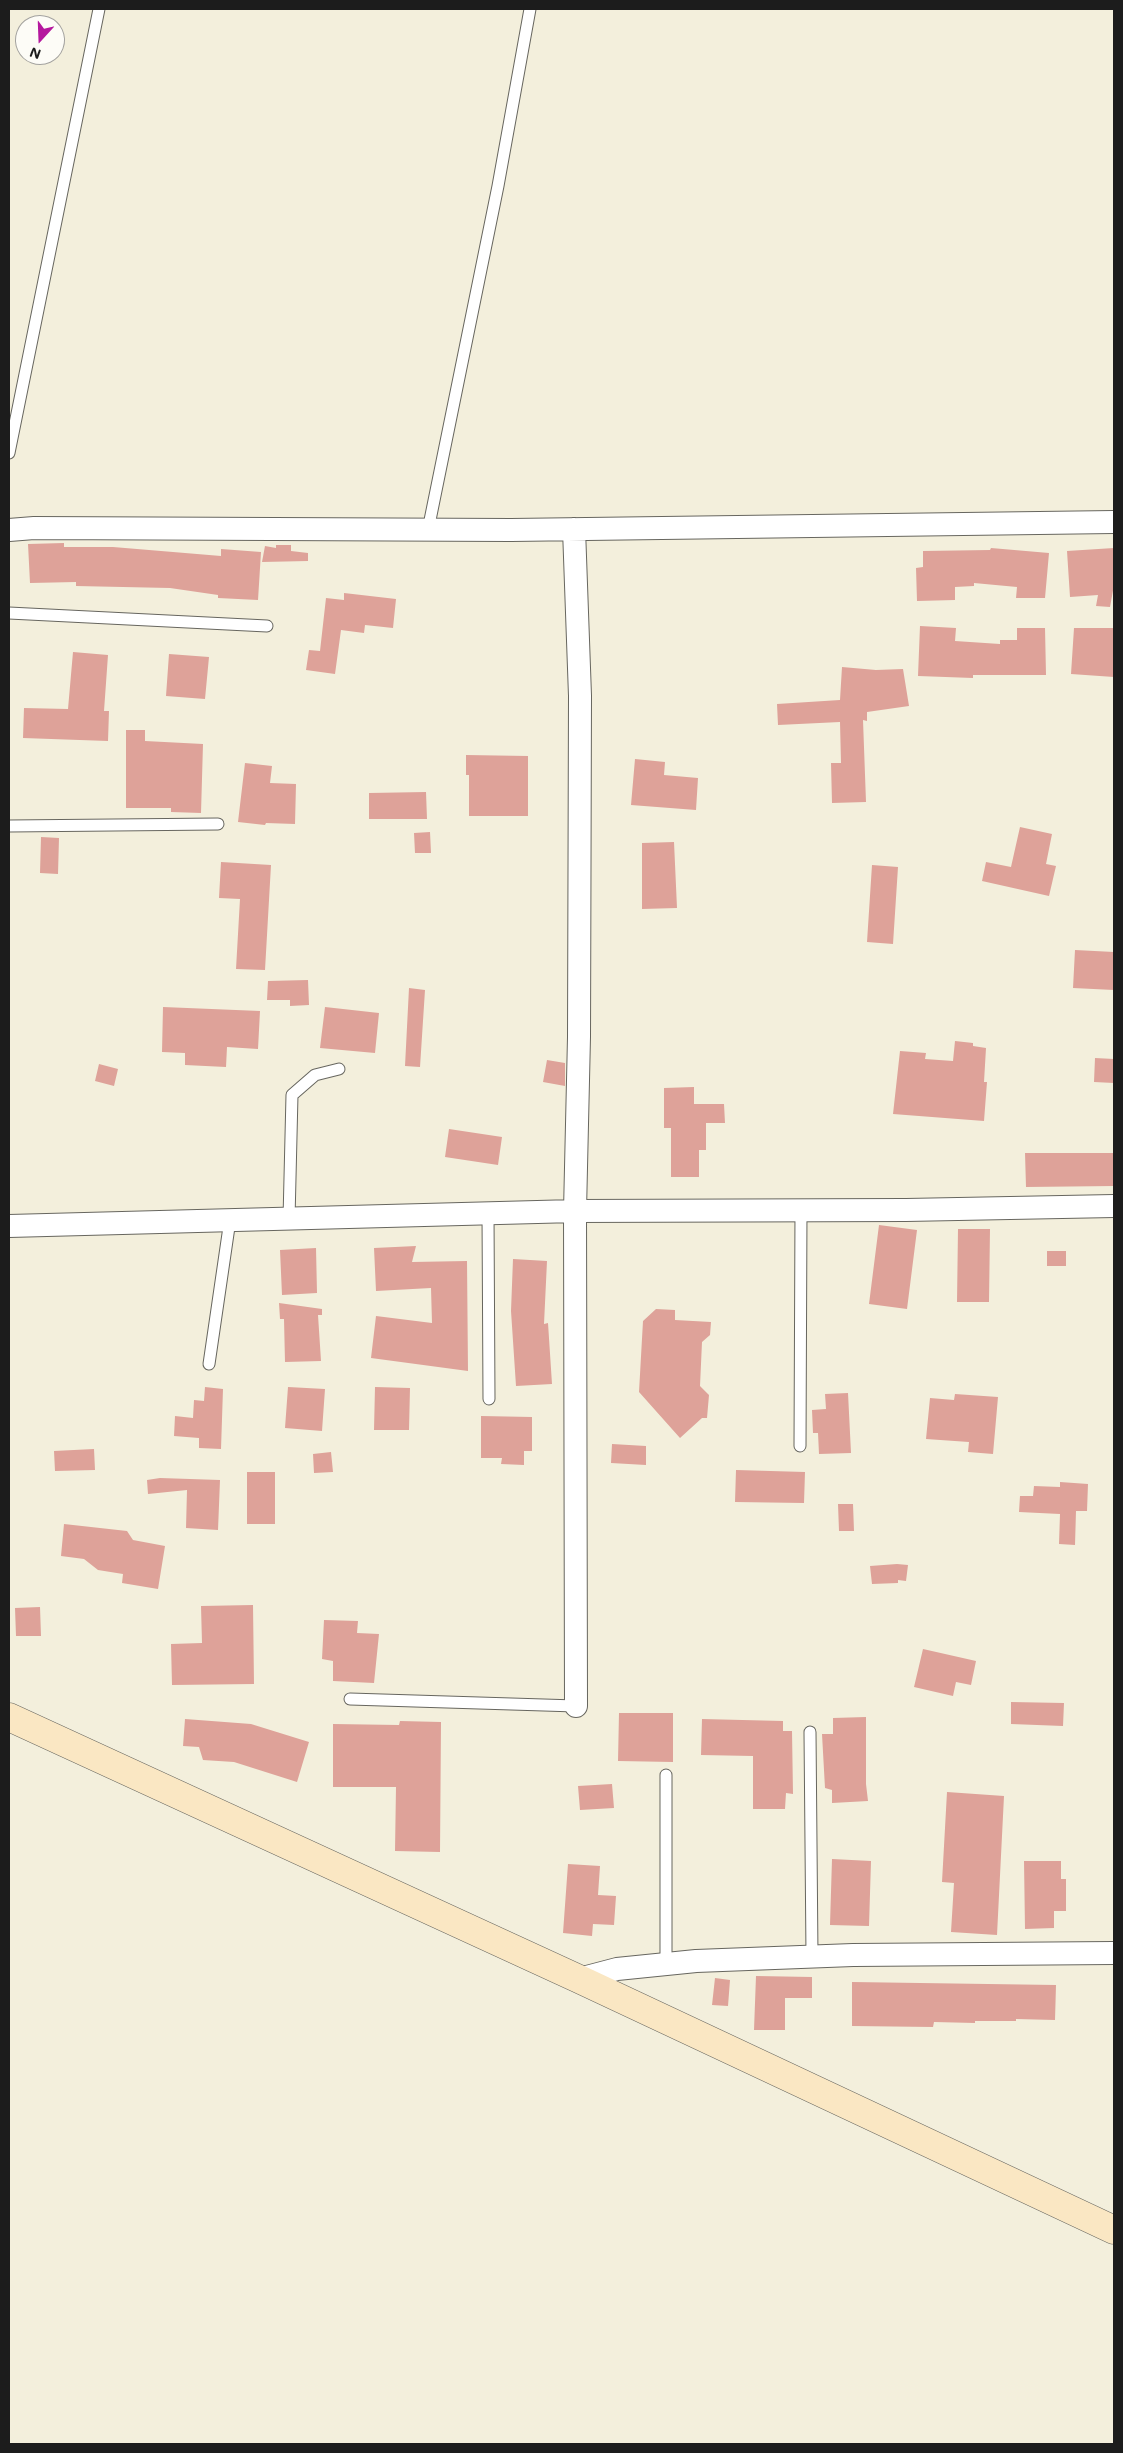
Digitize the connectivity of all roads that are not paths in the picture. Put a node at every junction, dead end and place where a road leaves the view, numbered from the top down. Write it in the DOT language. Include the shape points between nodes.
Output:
graph roads {
  1 [pos="99,9"];
  2 [pos="530,9"];
  3 [pos="9,453"];
  4 [pos="1114,522"];
  5 [pos="574,529"];
  6 [pos="9,530"];
  7 [pos="428,530"];
  8 [pos="9,613"];
  9 [pos="267,626"];
  10 [pos="218,824"];
  11 [pos="9,826"];
  12 [pos="339,1068"];
  13 [pos="1114,1206"];
  14 [pos="801,1210"];
  15 [pos="575,1211"];
  16 [pos="488,1213"];
  17 [pos="289,1218"];
  18 [pos="230,1220"];
  19 [pos="9,1226"];
  20 [pos="210,1364"];
  21 [pos="489,1399"];
  22 [pos="800,1446"];
  23 [pos="350,1699"];
  24 [pos="576,1706"];
  25 [pos="9,1717"];
  26 [pos="810,1732"];
  27 [pos="666,1775"];
  28 [pos="1114,1953"];
  29 [pos="812,1956"];
  30 [pos="666,1964"];
  31 [pos="578,1979"];
  32 [pos="1114,2230"];
  1 -- 3 [label="lane"];
  2 -- 7 [label="lane"];
  4 -- 5 [label="street"];
  5 -- 7 [label="street"];
  5 -- 15 [label="street" via="580,696"];
  6 -- 7 [label="street"];
  8 -- 9 [label="lane"];
  10 -- 11 [label="lane"];
  12 -- 17 [label="lane" via="315,1075 292,1095"];
  13 -- 14 [label="street"];
  14 -- 15 [label="street"];
  14 -- 22 [label="lane"];
  15 -- 16 [label="street"];
  15 -- 24 [label="street"];
  16 -- 17 [label="street"];
  16 -- 21 [label="lane"];
  17 -- 18 [label="street"];
  18 -- 19 [label="street"];
  18 -- 20 [label="lane"];
  23 -- 24 [label="lane"];
  25 -- 31 [label="street"];
  26 -- 29 [label="lane"];
  27 -- 30 [label="lane"];
  28 -- 29 [label="street"];
  29 -- 30 [label="street"];
  30 -- 31 [label="street" via="616,1969"];
  31 -- 32 [label="street"];
}
